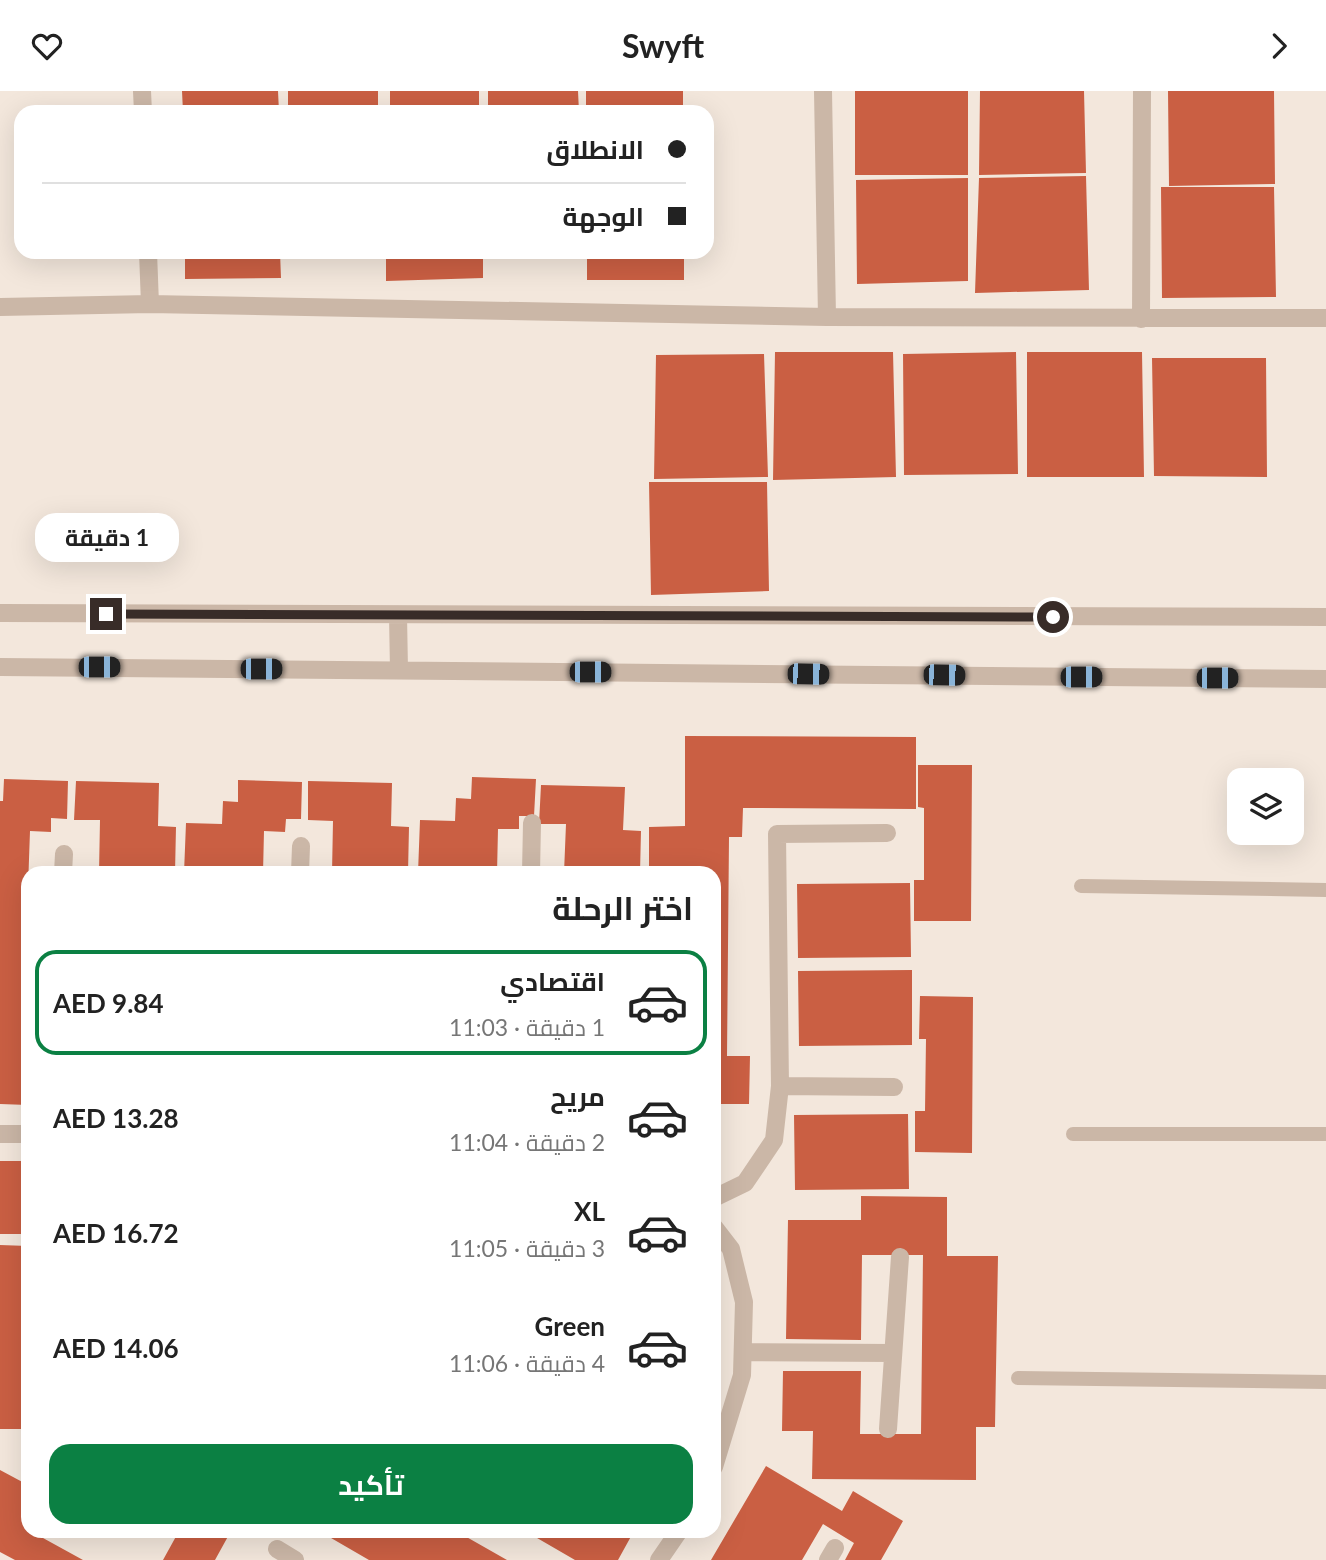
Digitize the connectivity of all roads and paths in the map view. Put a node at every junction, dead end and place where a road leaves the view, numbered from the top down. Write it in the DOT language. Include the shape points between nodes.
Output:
graph roads {
  1 [pos="823,91"];
  2 [pos="1142,91"];
  3 [pos="148,259"];
  4 [pos="150,304"];
  5 [pos="0,307"];
  6 [pos="827,317"];
  7 [pos="1141,319"];
  8 [pos="1326,319"];
  9 [pos="0,613"];
  10 [pos="398,615"];
  11 [pos="1326,617"];
  12 [pos="0,667"];
  13 [pos="399,670"];
  14 [pos="1326,679"];
  15 [pos="532,823"];
  16 [pos="887,833"];
  17 [pos="301,846"];
  18 [pos="64,853"];
  19 [pos="63,866"];
  20 [pos="300,866"];
  21 [pos="531,866"];
  22 [pos="1081,886"];
  23 [pos="1326,890"];
  24 [pos="780,1086"];
  25 [pos="894,1087"];
  26 [pos="0,1134"];
  27 [pos="1073,1134"];
  28 [pos="21,1135"];
  29 [pos="1326,1135"];
  30 [pos="721,1195"];
  31 [pos="721,1236"];
  32 [pos="900,1257"];
  33 [pos="743,1352"];
  34 [pos="893,1353"];
  35 [pos="1018,1378"];
  36 [pos="1326,1382"];
  37 [pos="888,1429"];
  38 [pos="721,1444"];
  39 [pos="673,1538"];
  40 [pos="277,1549"];
  41 [pos="295,1560"];
  42 [pos="659,1560"];
  1 -- 6 [label="street"];
  2 -- 7 [label="street"];
  3 -- 4 [label="street"];
  4 -- 5 [label="street"];
  4 -- 6 [label="street"];
  6 -- 7 [label="street"];
  7 -- 8 [label="street"];
  9 -- 10 [label="street"];
  10 -- 11 [label="street"];
  10 -- 13 [label="street"];
  12 -- 13 [label="street"];
  13 -- 14 [label="street"];
  15 -- 21 [label="street"];
  16 -- 24 [label="street" via="776,834"];
  17 -- 20 [label="street"];
  18 -- 19 [label="street"];
  22 -- 23 [label="lane"];
  24 -- 25 [label="street"];
  24 -- 30 [label="street" via="774,1140 745,1183"];
  26 -- 28 [label="street"];
  27 -- 29 [label="lane"];
  31 -- 33 [label="street" via="731,1249 744,1302"];
  32 -- 34 [label="street"];
  33 -- 34 [label="street"];
  33 -- 38 [label="street" via="742,1375"];
  34 -- 37 [label="street"];
  35 -- 36 [label="lane"];
  39 -- 42 [label="street"];
  40 -- 41 [label="street"];
}
